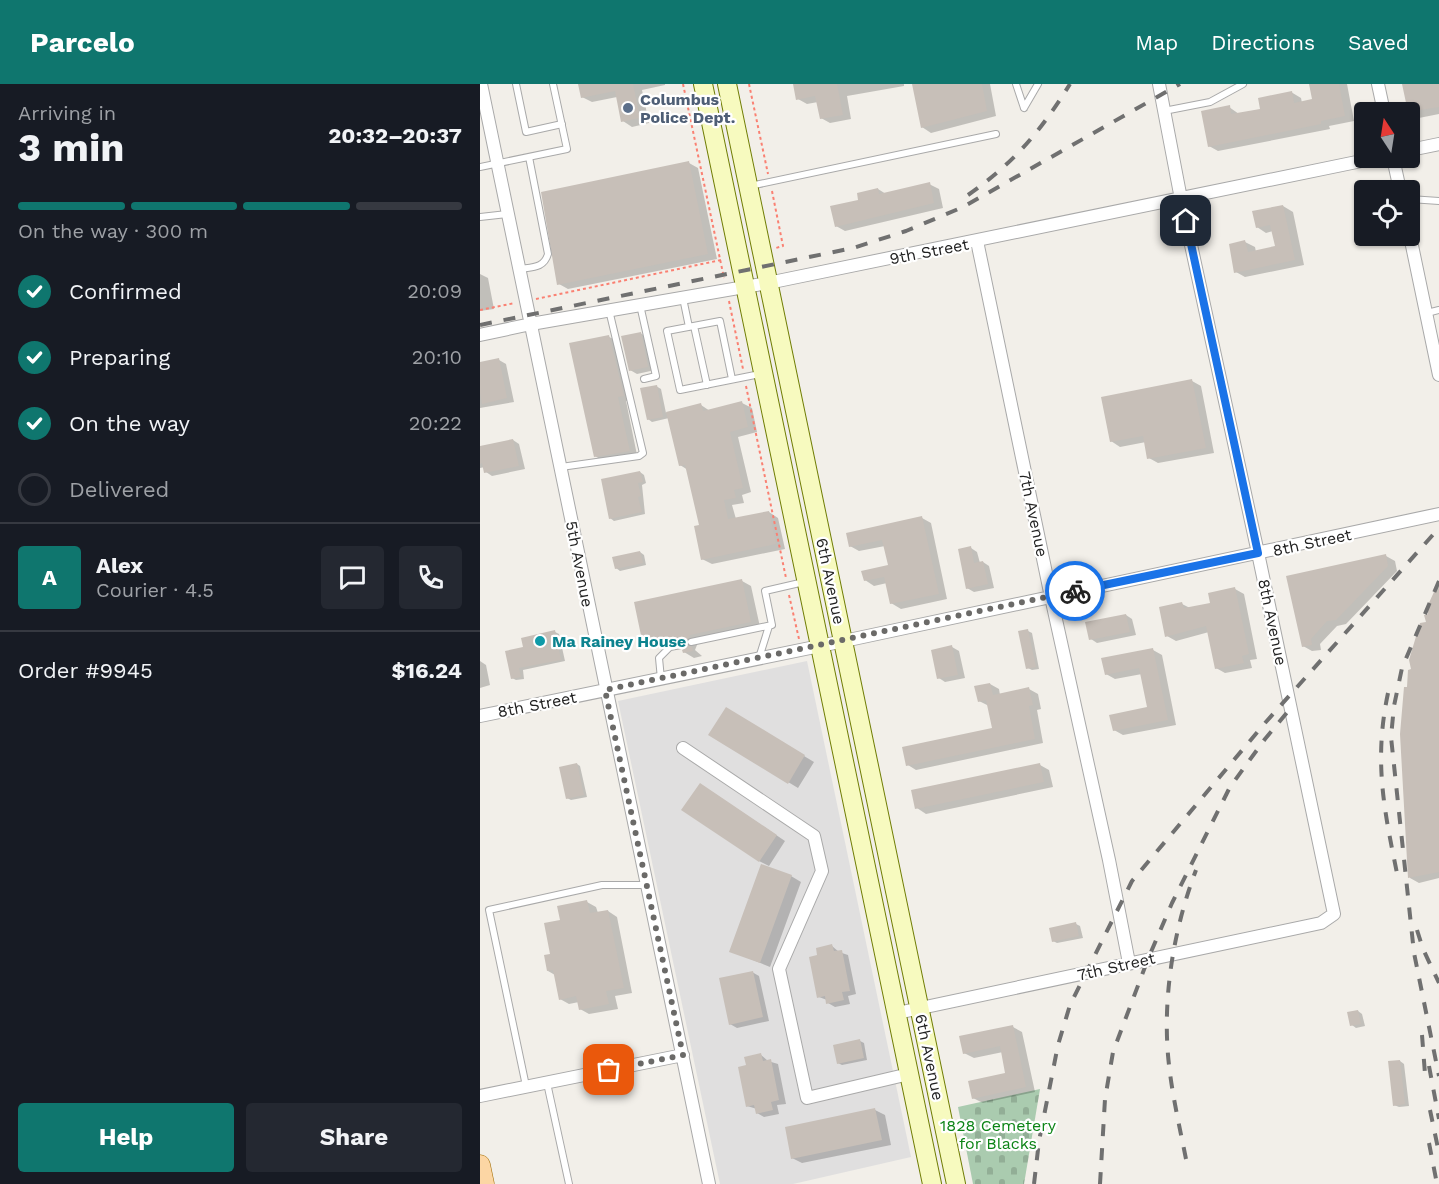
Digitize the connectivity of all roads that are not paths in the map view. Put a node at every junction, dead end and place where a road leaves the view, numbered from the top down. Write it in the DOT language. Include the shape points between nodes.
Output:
graph roads {
  1 [pos="481,84"];
  2 [pos="516,84"];
  3 [pos="553,84"];
  4 [pos="703,84"];
  5 [pos="727,84"];
  6 [pos="1016,84"];
  7 [pos="1038,84"];
  8 [pos="1159,84"];
  9 [pos="1243,84"];
  10 [pos="1378,84"];
  11 [pos="1382,102"];
  12 [pos="1164,111"];
  13 [pos="562,124"];
  14 [pos="996,134"];
  15 [pos="1439,144"];
  16 [pos="1420,148"];
  17 [pos="529,157"];
  18 [pos="1354,163"];
  19 [pos="497,164"];
  20 [pos="480,167"];
  21 [pos="748,186"];
  22 [pos="1181,199"];
  23 [pos="1420,200"];
  24 [pos="1439,201"];
  25 [pos="508,214"];
  26 [pos="480,217"];
  27 [pos="976,241"];
  28 [pos="1412,246"];
  29 [pos="520,269"];
  30 [pos="768,283"];
  31 [pos="746,286"];
  32 [pos="683,297"];
  33 [pos="639,305"];
  34 [pos="609,310"];
  35 [pos="1439,310"];
  36 [pos="1426,313"];
  37 [pos="531,324"];
  38 [pos="691,326"];
  39 [pos="480,335"];
  40 [pos="764,373"];
  41 [pos="1439,375"];
  42 [pos="644,379"];
  43 [pos="732,379"];
  44 [pos="706,385"];
  45 [pos="560,467"];
  46 [pos="1439,514"];
  47 [pos="1258,553"];
  48 [pos="807,581"];
  49 [pos="1051,597"];
  50 [pos="769,626"];
  51 [pos="844,641"];
  52 [pos="691,642"];
  53 [pos="681,645"];
  54 [pos="821,646"];
  55 [pos="759,658"];
  56 [pos="661,679"];
  57 [pos="605,690"];
  58 [pos="480,716"];
  59 [pos="683,748"];
  60 [pos="647,885"];
  61 [pos="1334,914"];
  62 [pos="1129,963"];
  63 [pos="920,1008"];
  64 [pos="897,1013"];
  65 [pos="683,1055"];
  66 [pos="909,1074"];
  67 [pos="547,1082"];
  68 [pos="526,1086"];
  69 [pos="480,1096"];
  70 [pos="480,1165"];
  71 [pos="484,1184"];
  72 [pos="569,1184"];
  73 [pos="709,1184"];
  74 [pos="932,1184"];
  75 [pos="956,1184"];
  1 -- 19 [label="street, 5th Avenue"];
  2 -- 13 [label="lane" via="526,132"];
  3 -- 13 [label="lane"];
  4 -- 31 [label="main road, 6th Avenue"];
  5 -- 21 [label="main road, 6th Avenue"];
  6 -- 7 [label="lane" via="1024,108"];
  8 -- 12 [label="street, 8th Avenue"];
  9 -- 12 [label="lane" via="1210,102"];
  10 -- 11 [label="street"];
  12 -- 22 [label="street, 8th Avenue"];
  13 -- 17 [label="lane" via="567,149"];
  14 -- 21 [label="lane"];
  15 -- 16 [label="street"];
  17 -- 19 [label="lane"];
  17 -- 29 [label="lane" via="548,254 542,265"];
  18 -- 22 [label="street, 9th Street"];
  19 -- 20 [label="lane"];
  19 -- 25 [label="street, 5th Avenue"];
  21 -- 30 [label="main road, 6th Avenue"];
  22 -- 27 [label="street, 9th Street"];
  22 -- 47 [label="street, 8th Avenue"];
  23 -- 24 [label="lane"];
  25 -- 26 [label="lane"];
  25 -- 29 [label="street, 5th Avenue"];
  27 -- 30 [label="street, 9th Street"];
  27 -- 49 [label="street, 7th Avenue"];
  28 -- 36 [label="street"];
  29 -- 37 [label="street, 5th Avenue"];
  30 -- 31 [label="street, 9th Street"];
  30 -- 51 [label="main road, 6th Avenue"];
  31 -- 32 [label="street, 9th Street"];
  31 -- 40 [label="main road, 6th Avenue"];
  32 -- 33 [label="street, 9th Street"];
  32 -- 38 [label="lane"];
  33 -- 34 [label="street, 9th Street"];
  33 -- 42 [label="lane" via="656,376"];
  34 -- 37 [label="street, 9th Street"];
  34 -- 45 [label="lane" via="643,453"];
  35 -- 36 [label="lane"];
  36 -- 41 [label="street"];
  37 -- 39 [label="street, 9th Street"];
  37 -- 45 [label="street, 5th Avenue"];
  38 -- 43 [label="lane" via="720,321"];
  38 -- 44 [label="lane"];
  38 -- 44 [label="lane" via="668,331 680,390"];
  40 -- 43 [label="lane"];
  40 -- 48 [label="main road, 6th Avenue"];
  43 -- 44 [label="lane"];
  45 -- 57 [label="street, 5th Avenue"];
  46 -- 47 [label="street, 8th Street"];
  47 -- 49 [label="street, 8th Street"];
  47 -- 61 [label="street, 8th Avenue"];
  48 -- 50 [label="lane" via="765,591 772,625"];
  48 -- 54 [label="main road, 6th Avenue"];
  49 -- 51 [label="street, 8th Street"];
  49 -- 62 [label="street, 7th Avenue"];
  50 -- 52 [label="lane"];
  50 -- 55 [label="lane"];
  51 -- 54 [label="street, 8th Street"];
  51 -- 63 [label="main road, 6th Avenue"];
  53 -- 56 [label="lane" via="670,647 659,658"];
  54 -- 55 [label="street, 8th Street"];
  54 -- 64 [label="main road, 6th Avenue"];
  55 -- 56 [label="street, 8th Street"];
  56 -- 57 [label="street, 8th Street"];
  57 -- 58 [label="street, 8th Street"];
  57 -- 60 [label="street, 5th Avenue"];
  59 -- 66 [label="street" via="814,836 822,870 779,969 807,1098"];
  60 -- 65 [label="street, 5th Avenue"];
  60 -- 68 [label="lane" via="602,885 489,910"];
  61 -- 62 [label="street, 7th Street" via="1321,923"];
  62 -- 63 [label="street, 7th Street"];
  63 -- 64 [label="street, 7th Street"];
  63 -- 75 [label="main road, 6th Avenue"];
  64 -- 66 [label="main road, 6th Avenue"];
  65 -- 67 [label="street"];
  65 -- 73 [label="street, 5th Avenue"];
  66 -- 74 [label="main road, 6th Avenue"];
  67 -- 68 [label="street"];
  67 -- 72 [label="lane"];
  68 -- 69 [label="street"];
  70 -- 71 [label="main road"];
}
